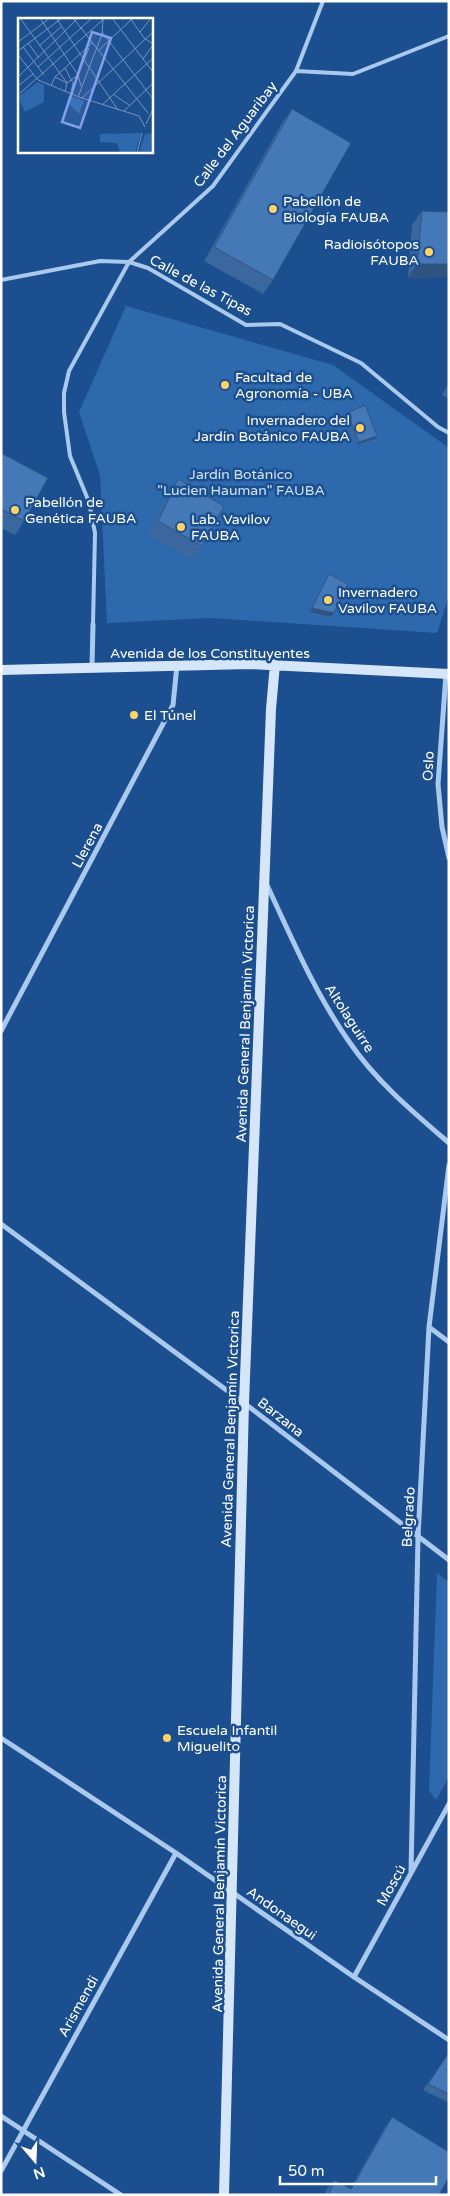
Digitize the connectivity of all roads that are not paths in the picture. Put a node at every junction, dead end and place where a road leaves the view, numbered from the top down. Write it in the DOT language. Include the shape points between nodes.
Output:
graph roads {
  1 [pos="323,1"];
  2 [pos="449,36"];
  3 [pos="296,71"];
  4 [pos="129,262"];
  5 [pos="1,280"];
  6 [pos="449,433"];
  7 [pos="93,624"];
  8 [pos="275,664"];
  9 [pos="177,665"];
  10 [pos="92,667"];
  11 [pos="1,670"];
  12 [pos="447,674"];
  13 [pos="449,858"];
  14 [pos="265,881"];
  15 [pos="1,1031"];
  16 [pos="449,1143"];
  17 [pos="449,1165"];
  18 [pos="1,1224"];
  19 [pos="429,1327"];
  20 [pos="449,1342"];
  21 [pos="244,1403"];
  22 [pos="418,1537"];
  23 [pos="449,1560"];
  24 [pos="1,1738"];
  25 [pos="449,1804"];
  26 [pos="176,1853"];
  27 [pos="411,1872"];
  28 [pos="233,1892"];
  29 [pos="354,1977"];
  30 [pos="449,2040"];
  31 [pos="1,2116"];
  32 [pos="23,2130"];
  33 [pos="1,2171"];
  34 [pos="121,2195"];
  35 [pos="224,2195"];
  1 -- 3 [label="lane, Calle del Aguaribay"];
  2 -- 3 [label="lane" via="353,74"];
  3 -- 4 [label="lane, Calle del Aguaribay" via="213,186"];
  4 -- 5 [label="lane, Calle de las Tipas" via="100,261"];
  4 -- 6 [label="lane, Calle de las Tipas" via="148,268 246,325 280,324 360,364"];
  4 -- 7 [label="lane, Calle del Aguaribay" via="69,371 64,394 70,456 89,502 95,533"];
  7 -- 10 [label="street"];
  8 -- 9 [label="street, Avenida de los Constituyentes"];
  8 -- 12 [label="street, Avenida de los Constituyentes"];
  8 -- 14 [label="street, Avenida General Benjamín Victorica"];
  9 -- 10 [label="street, Avenida de los Constituyentes"];
  9 -- 15 [label="street, Llerena" via="173,705"];
  10 -- 11 [label="street, Avenida de los Constituyentes"];
  12 -- 13 [label="street, Oslo" via="438,784"];
  14 -- 16 [label="street, Altolaguirre" via="323,998 350,1044 400,1102"];
  14 -- 21 [label="street, Avenida General Benjamín Victorica"];
  17 -- 19 [label="street, Belgrado"];
  18 -- 21 [label="street, Barzana"];
  19 -- 20 [label="street"];
  19 -- 22 [label="street, Belgrado"];
  21 -- 22 [label="street, Barzana"];
  21 -- 28 [label="street, Avenida General Benjamín Victorica"];
  22 -- 23 [label="street, Barzana"];
  22 -- 27 [label="street, Belgrado"];
  24 -- 26 [label="street, Andonaegui"];
  25 -- 27 [label="street, Moscú"];
  26 -- 28 [label="street, Andonaegui"];
  26 -- 32 [label="street, Arismendi"];
  27 -- 29 [label="street, Moscú"];
  28 -- 29 [label="street, Andonaegui"];
  28 -- 35 [label="street, Avenida General Benjamín Victorica"];
  29 -- 30 [label="street, Andonaegui"];
  31 -- 32 [label="street"];
  32 -- 33 [label="street, Arismendi"];
  32 -- 34 [label="street"];
}
